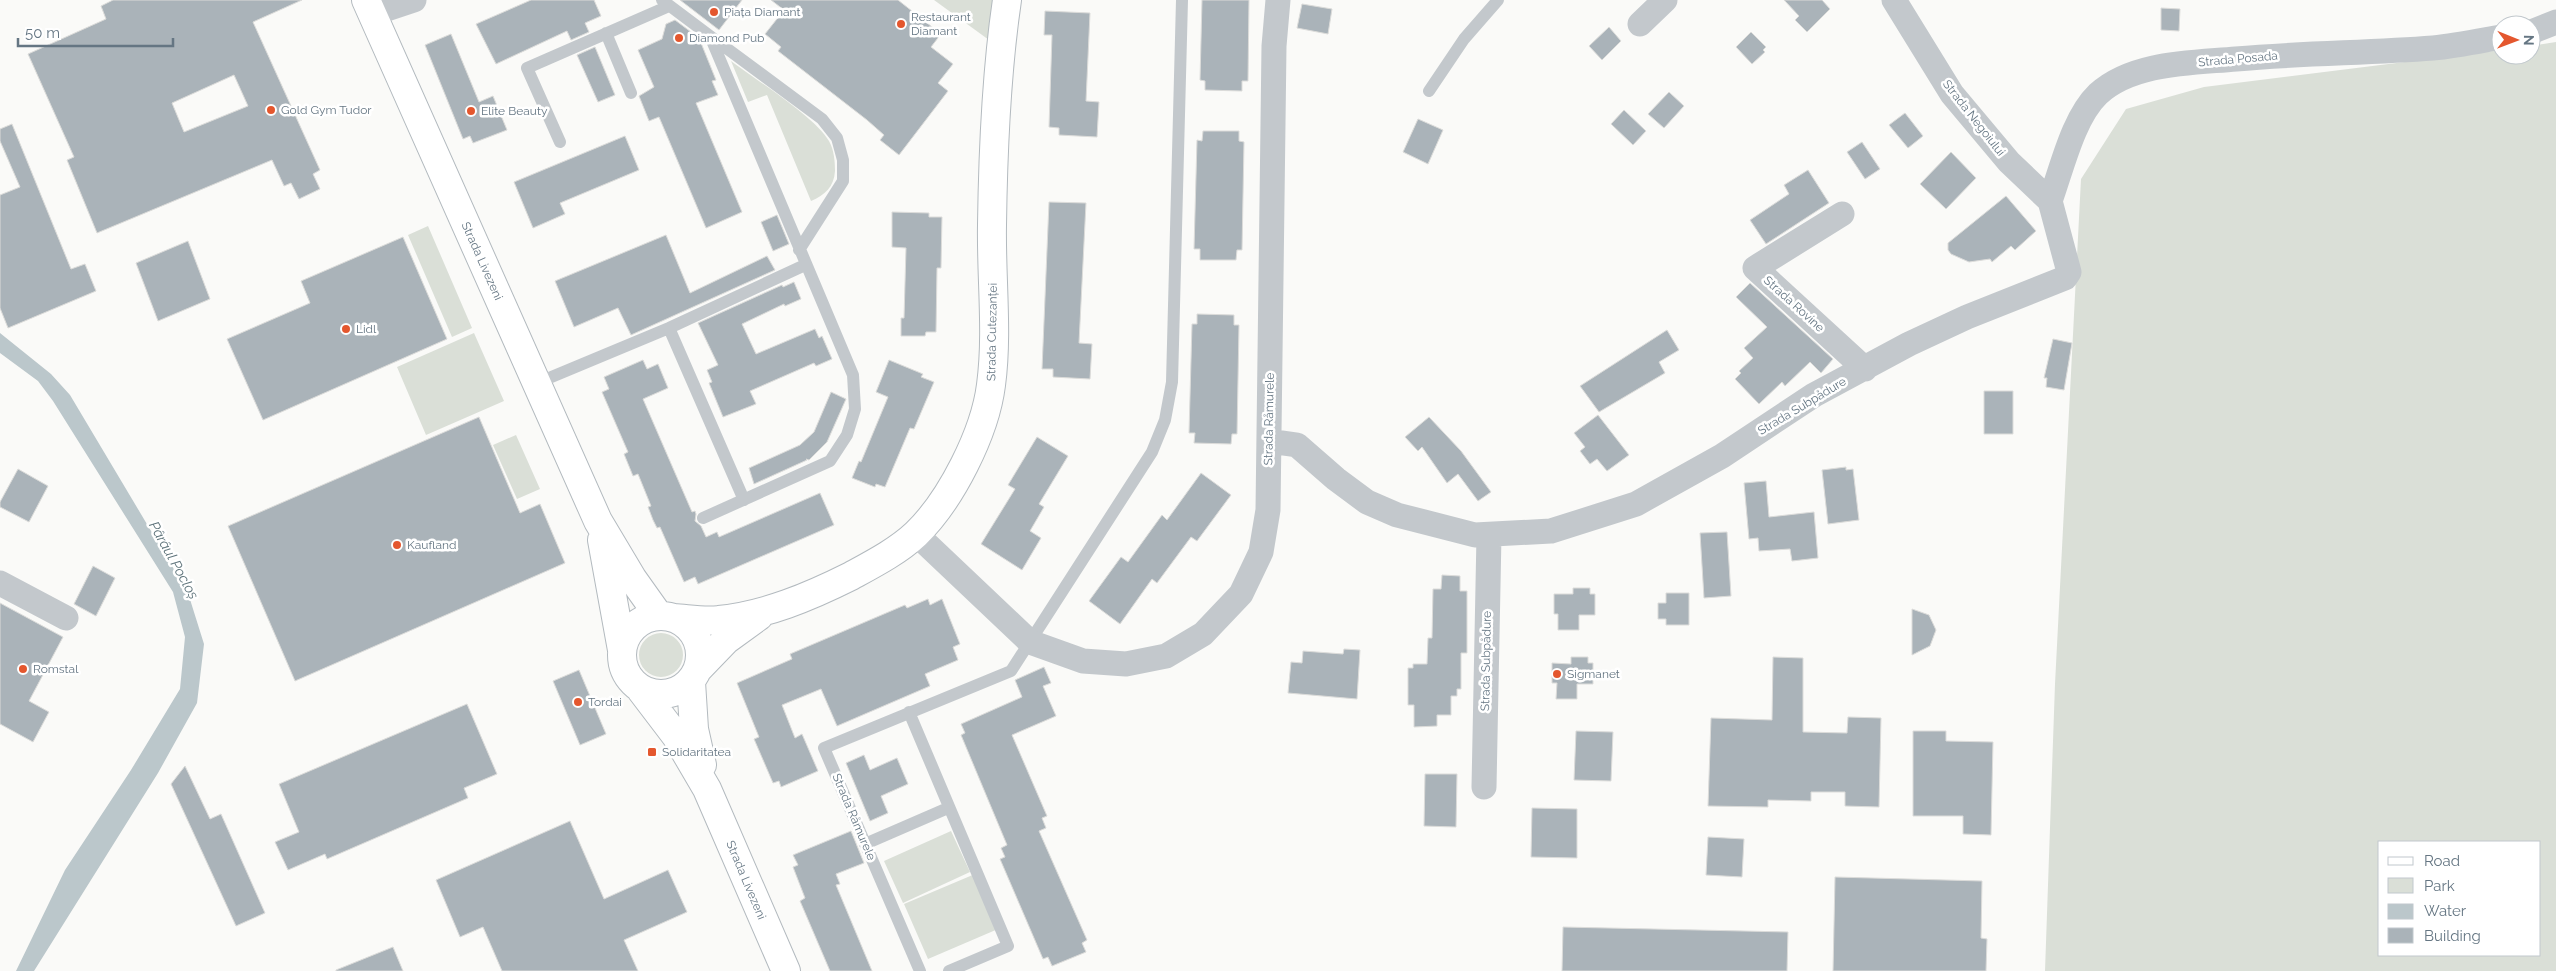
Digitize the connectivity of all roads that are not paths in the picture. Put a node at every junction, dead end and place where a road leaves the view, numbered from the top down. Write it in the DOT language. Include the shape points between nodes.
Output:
graph roads {
  1 [pos="414,0"];
  2 [pos="1007,0"];
  3 [pos="1182,0"];
  4 [pos="1278,0"];
  5 [pos="1498,0"];
  6 [pos="1665,0"];
  7 [pos="1894,0"];
  8 [pos="666,3"];
  9 [pos="369,7"];
  10 [pos="2556,22"];
  11 [pos="1640,24"];
  12 [pos="2541,28"];
  13 [pos="606,34"];
  14 [pos="710,36"];
  15 [pos="2491,39"];
  16 [pos="1430,91"];
  17 [pos="631,93"];
  18 [pos="560,142"];
  19 [pos="2050,200"];
  20 [pos="1842,214"];
  21 [pos="799,250"];
  22 [pos="805,265"];
  23 [pos="669,328"];
  24 [pos="1865,369"];
  25 [pos="537,383"];
  26 [pos="1269,442"];
  27 [pos="744,500"];
  28 [pos="703,518"];
  29 [pos="598,521"];
  30 [pos="916,534"];
  31 [pos="1489,535"];
  32 [pos="0,583"];
  33 [pos="765,612"];
  34 [pos="667,617"];
  35 [pos="66,618"];
  36 [pos="1030,642"];
  37 [pos="622,650"];
  38 [pos="695,675"];
  39 [pos="641,690"];
  40 [pos="909,712"];
  41 [pos="1484,787"];
  42 [pos="707,789"];
  43 [pos="948,808"];
  44 [pos="865,844"];
  45 [pos="786,971"];
  46 [pos="920,971"];
  47 [pos="949,971"];
  1 -- 9 [label="street"];
  2 -- 30 [label="main road, Strada Cutezanței" via="1000,48 994,167 991,387 984,420 967,458 946,496"];
  3 -- 36 [label="lane, Strada Rămurele" via="1172,382 1165,420 1152,452"];
  4 -- 26 [label="street, Strada Rămurele" via="1274,46"];
  5 -- 16 [label="lane" via="1464,39"];
  6 -- 11 [label="street"];
  7 -- 19 [label="street, Strada Negoiului" via="1952,94 2009,162"];
  8 -- 13 [label="lane"];
  8 -- 14 [label="lane"];
  9 -- 25 [label="main road, Strada Livezeni"];
  10 -- 12 [label="street"];
  13 -- 17 [label="lane"];
  13 -- 18 [label="lane" via="527,68"];
  14 -- 21 [label="lane"];
  14 -- 21 [label="lane" via="822,118 837,138 844,160 843,181"];
  15 -- 19 [label="street, Strada Posada" via="2434,48 2299,53 2195,62 2154,68 2122,79 2098,94 2080,119"];
  19 -- 24 [label="street, Strada Subpădure" via="2069,272 2065,278 1967,317"];
  20 -- 24 [label="street, Strada Rovine" via="1755,268"];
  21 -- 22 [label="lane"];
  22 -- 23 [label="lane"];
  22 -- 27 [label="lane" via="853,375 855,409 847,435 830,461"];
  23 -- 25 [label="lane"];
  23 -- 27 [label="lane"];
  24 -- 31 [label="street, Strada Subpădure" via="1814,395 1675,484 1636,504 1551,532"];
  25 -- 29 [label="main road, Strada Livezeni"];
  26 -- 31 [label="street, Strada Subpădure" via="1297,445 1336,480 1367,502 1397,515 1459,532"];
  26 -- 36 [label="street, Strada Rămurele" via="1268,510 1261,552 1241,594 1203,634 1166,656 1126,664 1083,661"];
  27 -- 28 [label="lane"];
  29 -- 34 [label="main road, Strada Livezeni" via="632,578"];
  29 -- 37 [label="main road, Strada Livezeni"];
  30 -- 33 [label="main road, Strada Cutezanței" via="878,562"];
  30 -- 36 [label="street, Strada Rămurele"];
  31 -- 41 [label="street, Strada Subpădure"];
  32 -- 35 [label="street"];
  33 -- 34 [label="main road, Strada Cutezanței" via="717,620"];
  33 -- 38 [label="main road, Strada Cutezanței" via="726,640"];
  34 -- 37 [label="main road" via="646,619 636,625 627,635"];
  34 -- 38 [label="main road" via="688,626 697,638 701,653"];
  36 -- 40 [label="lane, Strada Rămurele" via="1011,671"];
  37 -- 39 [label="main road" via="626,672"];
  38 -- 39 [label="main road" via="680,690 667,694"];
  38 -- 42 [label="main road, Strada Livezeni" via="694,729"];
  39 -- 42 [label="main road, Strada Livezeni" via="676,736"];
  40 -- 43 [label="lane"];
  40 -- 44 [label="lane, Strada Rămurele" via="824,748"];
  42 -- 45 [label="main road, Strada Livezeni"];
  43 -- 44 [label="lane"];
  43 -- 47 [label="lane" via="1008,946"];
  44 -- 46 [label="lane, Strada Rămurele"];
}
